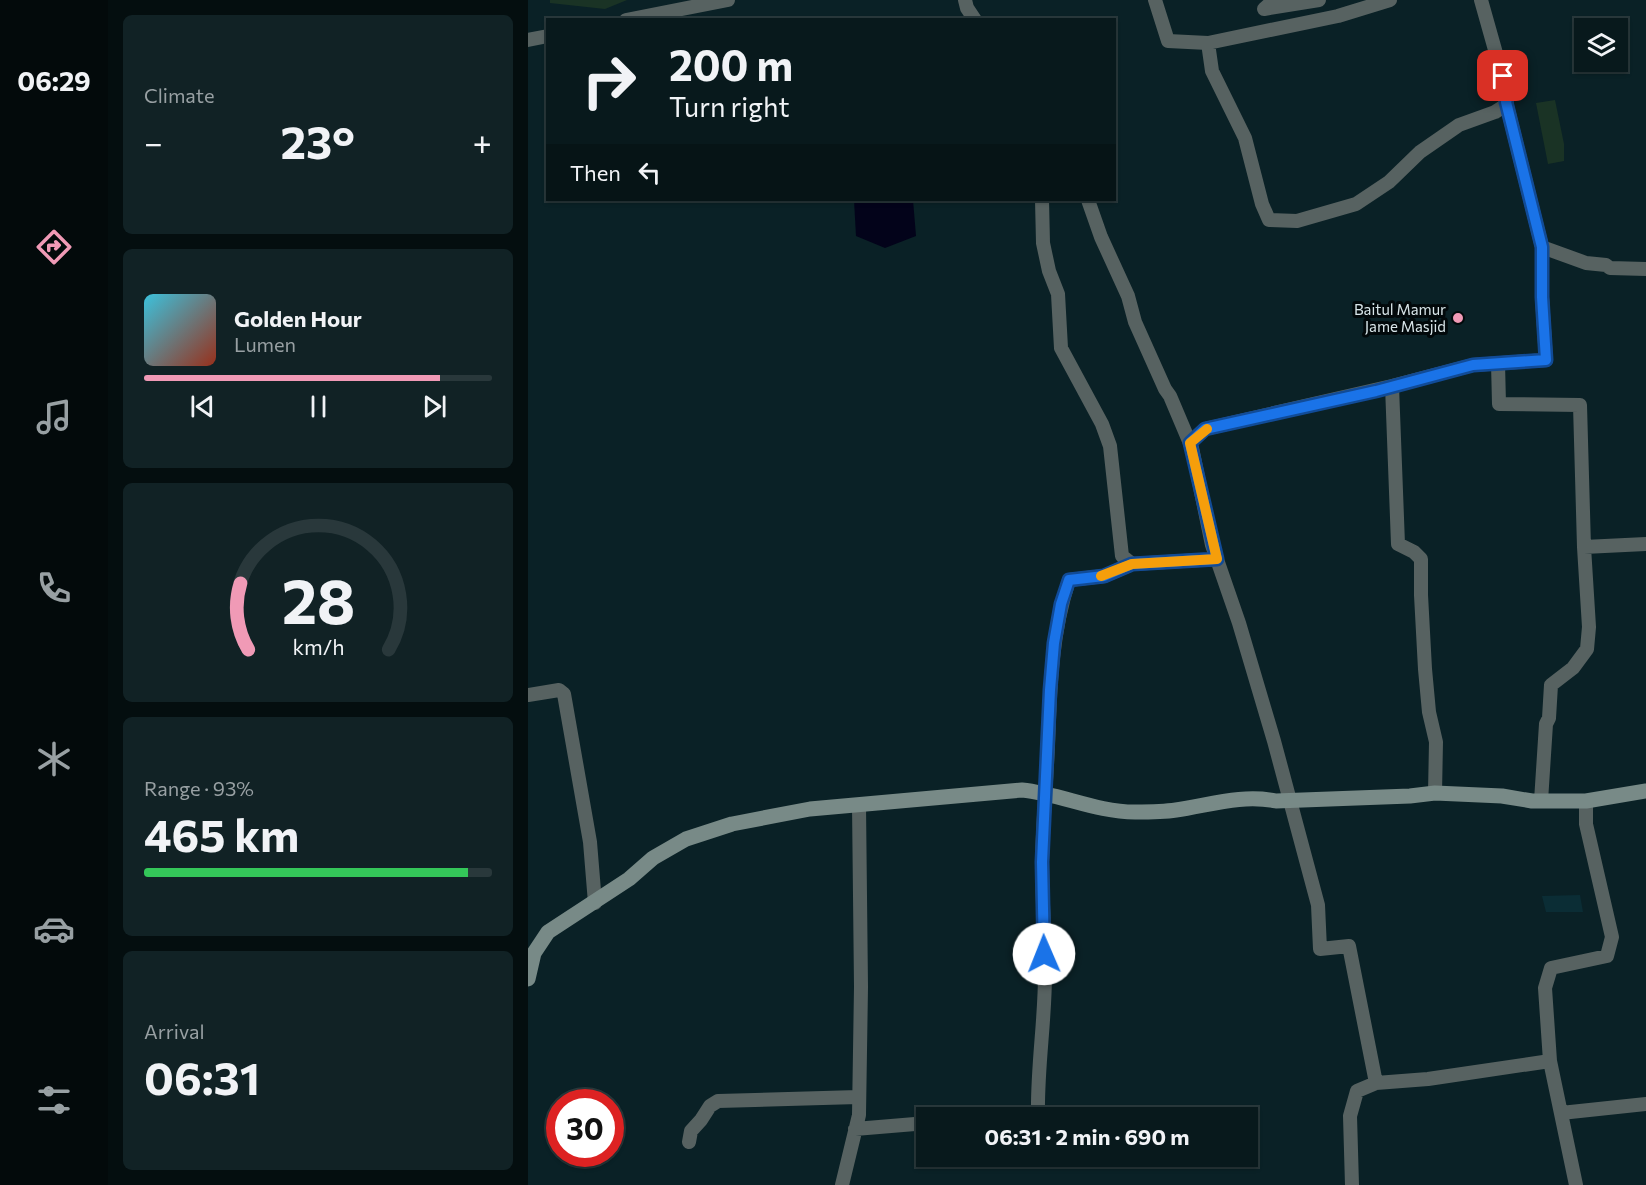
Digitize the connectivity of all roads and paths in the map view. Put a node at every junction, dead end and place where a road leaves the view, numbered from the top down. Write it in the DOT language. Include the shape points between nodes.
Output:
graph roads {
  1 [pos="728,0"];
  2 [pos="965,0"];
  3 [pos="1155,0"];
  4 [pos="1320,0"];
  5 [pos="1390,0"];
  6 [pos="1481,0"];
  7 [pos="1266,3"];
  8 [pos="636,18"];
  9 [pos="974,18"];
  10 [pos="1274,28"];
  11 [pos="546,36"];
  12 [pos="528,40"];
  13 [pos="1208,43"];
  14 [pos="1506,102"];
  15 [pos="1042,201"];
  16 [pos="1088,201"];
  17 [pos="1542,247"];
  18 [pos="1646,269"];
  19 [pos="1498,363"];
  20 [pos="1392,387"];
  21 [pos="1190,443"];
  22 [pos="1646,544"];
  23 [pos="1584,547"];
  24 [pos="1217,559"];
  25 [pos="1132,564"];
  26 [pos="528,695"];
  27 [pos="1646,791"];
  28 [pos="1046,792"];
  29 [pos="1435,793"];
  30 [pos="1290,799"];
  31 [pos="1541,801"];
  32 [pos="1586,801"];
  33 [pos="859,805"];
  34 [pos="595,903"];
  35 [pos="528,979"];
  36 [pos="1550,1061"];
  37 [pos="1376,1083"];
  38 [pos="858,1097"];
  39 [pos="1646,1104"];
  40 [pos="1038,1107"];
  41 [pos="1561,1113"];
  42 [pos="916,1125"];
  43 [pos="855,1129"];
  44 [pos="689,1142"];
  45 [pos="842,1185"];
  46 [pos="1352,1185"];
  47 [pos="1576,1185"];
  1 -- 8 [label="street"];
  2 -- 9 [label="street"];
  3 -- 13 [label="street" via="1168,41"];
  4 -- 7 [label="street"];
  5 -- 10 [label="street" via="1338,16"];
  6 -- 14 [label="street" via="1508,96"];
  7 -- 10 [label="street"];
  10 -- 13 [label="street"];
  11 -- 12 [label="street"];
  13 -- 14 [label="street" via="1212,71 1245,138 1269,220 1297,221 1356,204 1459,125 1495,112"];
  14 -- 17 [label="street"];
  15 -- 25 [label="street" via="1043,243 1058,294 1061,348 1110,446 1122,556"];
  16 -- 21 [label="street" via="1135,322"];
  17 -- 18 [label="street" via="1610,268"];
  17 -- 19 [label="street" via="1546,360"];
  19 -- 20 [label="street" via="1473,365"];
  19 -- 23 [label="street" via="1499,404 1580,405"];
  20 -- 21 [label="street" via="1205,429"];
  20 -- 29 [label="street" via="1398,544 1421,559 1425,669 1436,742"];
  21 -- 24 [label="street"];
  22 -- 23 [label="street"];
  23 -- 31 [label="street" via="1587,649 1573,668 1551,685"];
  24 -- 25 [label="street"];
  24 -- 30 [label="street"];
  25 -- 28 [label="street" via="1104,576 1069,580 1054,643"];
  26 -- 34 [label="street" via="559,690 564,694 590,842"];
  27 -- 32 [label="street"];
  28 -- 30 [label="street" via="1101,809 1132,812 1174,811 1240,798"];
  28 -- 33 [label="street" via="1022,790"];
  28 -- 40 [label="street" via="1042,862 1044,994"];
  29 -- 30 [label="street"];
  29 -- 31 [label="street"];
  30 -- 37 [label="street" via="1318,905 1320,949 1349,946"];
  31 -- 32 [label="street"];
  32 -- 36 [label="street" via="1586,824 1612,937 1607,956 1551,968 1545,988"];
  33 -- 34 [label="street" via="810,809 732,824 686,839 653,858"];
  33 -- 38 [label="street"];
  34 -- 35 [label="street" via="548,932 534,953"];
  36 -- 37 [label="street"];
  36 -- 41 [label="street"];
  37 -- 46 [label="street" via="1357,1091 1350,1116"];
  38 -- 43 [label="street"];
  38 -- 44 [label="street" via="718,1101 691,1131"];
  39 -- 41 [label="street"];
  41 -- 47 [label="street"];
  42 -- 43 [label="street"];
  43 -- 45 [label="street"];
}
